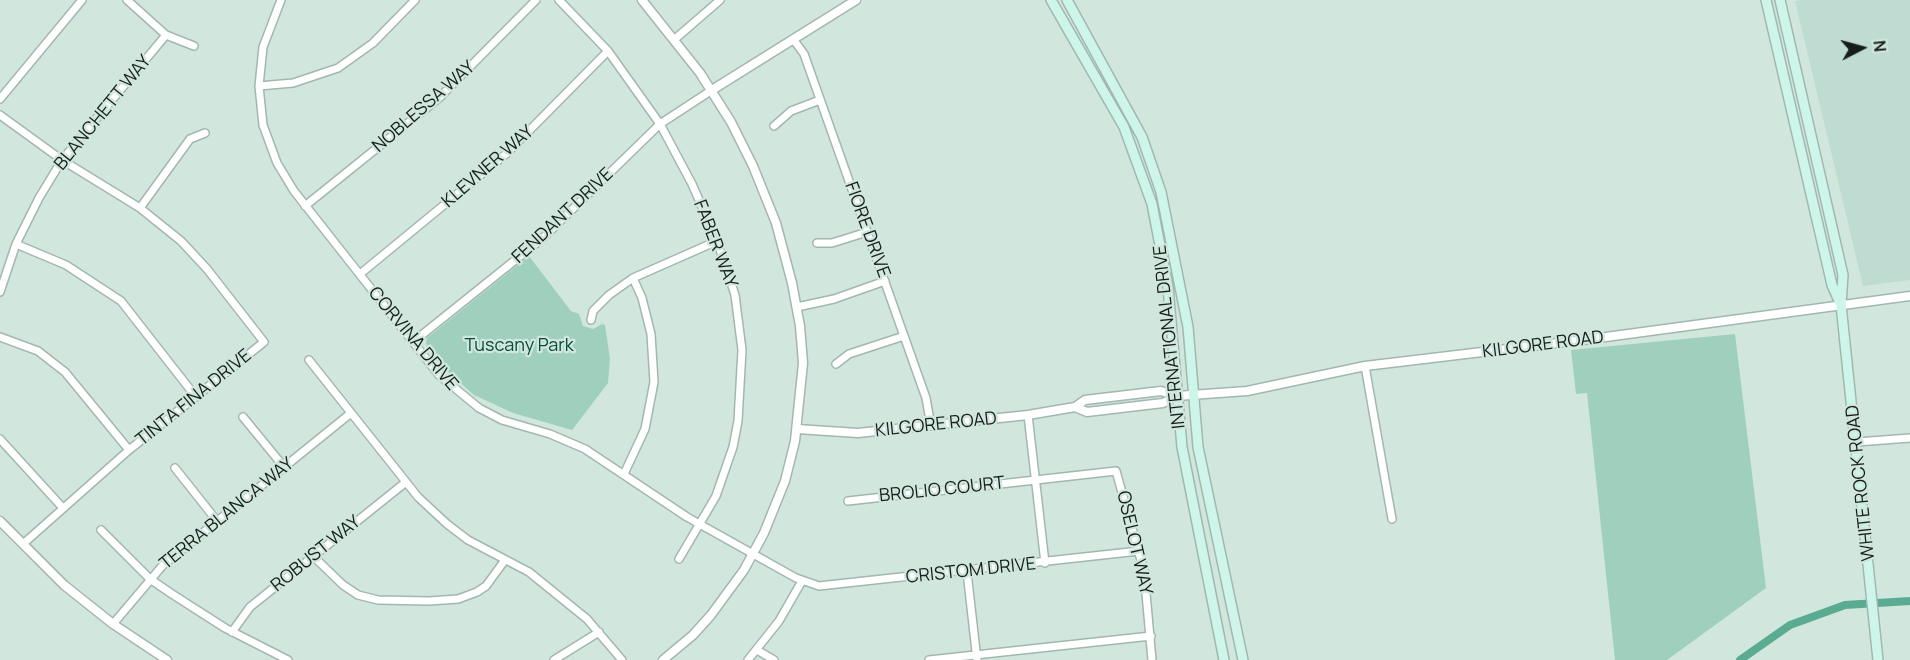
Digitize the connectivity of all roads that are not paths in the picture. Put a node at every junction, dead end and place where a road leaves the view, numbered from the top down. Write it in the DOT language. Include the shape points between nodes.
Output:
graph roads {
  1 [pos="82,0"];
  2 [pos="127,0"];
  3 [pos="281,0"];
  4 [pos="415,0"];
  5 [pos="536,0"];
  6 [pos="559,0"];
  7 [pos="642,0"];
  8 [pos="720,0"];
  9 [pos="856,0"];
  10 [pos="1051,0"];
  11 [pos="1067,0"];
  12 [pos="1766,0"];
  13 [pos="1779,0"];
  14 [pos="166,35"];
  15 [pos="675,39"];
  16 [pos="793,39"];
  17 [pos="194,46"];
  18 [pos="608,51"];
  19 [pos="259,86"];
  20 [pos="712,90"];
  21 [pos="0,99"];
  22 [pos="820,100"];
  23 [pos="1114,107"];
  24 [pos="0,115"];
  25 [pos="660,124"];
  26 [pos="774,126"];
  27 [pos="205,133"];
  28 [pos="62,159"];
  29 [pos="1136,159"];
  30 [pos="1151,163"];
  31 [pos="305,206"];
  32 [pos="140,208"];
  33 [pos="1166,214"];
  34 [pos="867,232"];
  35 [pos="717,241"];
  36 [pos="817,243"];
  37 [pos="16,244"];
  38 [pos="360,274"];
  39 [pos="633,278"];
  40 [pos="885,281"];
  41 [pos="0,292"];
  42 [pos="1910,296"];
  43 [pos="1841,305"];
  44 [pos="797,307"];
  45 [pos="591,320"];
  46 [pos="904,336"];
  47 [pos="0,337"];
  48 [pos="413,342"];
  49 [pos="309,360"];
  50 [pos="836,364"];
  51 [pos="1365,366"];
  52 [pos="1194,395"];
  53 [pos="1177,396"];
  54 [pos="196,397"];
  55 [pos="351,413"];
  56 [pos="1029,415"];
  57 [pos="243,417"];
  58 [pos="931,426"];
  59 [pos="797,429"];
  60 [pos="1910,438"];
  61 [pos="0,439"];
  62 [pos="1857,442"];
  63 [pos="129,450"];
  64 [pos="284,467"];
  65 [pos="175,468"];
  66 [pos="624,474"];
  67 [pos="1036,480"];
  68 [pos="406,482"];
  69 [pos="848,501"];
  70 [pos="62,507"];
  71 [pos="1392,519"];
  72 [pos="0,521"];
  73 [pos="217,521"];
  74 [pos="701,525"];
  75 [pos="101,530"];
  76 [pos="23,544"];
  77 [pos="1139,551"];
  78 [pos="753,554"];
  79 [pos="313,556"];
  80 [pos="680,559"];
  81 [pos="505,560"];
  82 [pos="1045,563"];
  83 [pos="967,572"];
  84 [pos="150,579"];
  85 [pos="802,581"];
  86 [pos="113,624"];
  87 [pos="232,632"];
  88 [pos="599,632"];
  89 [pos="1151,636"];
  90 [pos="757,650"];
  91 [pos="977,657"];
  92 [pos="167,660"];
  93 [pos="288,660"];
  94 [pos="554,660"];
  95 [pos="622,660"];
  96 [pos="663,660"];
  97 [pos="748,660"];
  98 [pos="774,660"];
  99 [pos="929,660"];
  100 [pos="1152,660"];
  101 [pos="1224,660"];
  102 [pos="1243,660"];
  103 [pos="1878,660"];
  1 -- 21 [label="street"];
  2 -- 14 [label="street"];
  3 -- 19 [label="street, CORVINA DRIVE" via="263,47"];
  4 -- 19 [label="street" via="373,44 338,68 293,83"];
  5 -- 31 [label="street, NOBLESSA WAY" via="439,98"];
  6 -- 18 [label="street, FABER WAY"];
  7 -- 15 [label="street"];
  8 -- 15 [label="street"];
  9 -- 16 [label="street"];
  10 -- 23 [label="main road, INTERNATIONAL DRIVE"];
  11 -- 30 [label="main road, INTERNATIONAL DRIVE" via="1137,128"];
  12 -- 43 [label="main road, WHITE ROCK ROAD" via="1832,285"];
  13 -- 43 [label="main road, WHITE ROCK ROAD" via="1843,275"];
  14 -- 17 [label="street"];
  14 -- 28 [label="street, BLANCHETT WAY"];
  15 -- 20 [label="street"];
  16 -- 20 [label="street"];
  16 -- 22 [label="street, FIORE DRIVE" via="804,54"];
  18 -- 25 [label="street, FABER WAY"];
  18 -- 38 [label="street, KLEVNER WAY" via="507,154"];
  19 -- 31 [label="street, CORVINA DRIVE" via="269,144 286,180"];
  20 -- 25 [label="street, FENDANT DRIVE"];
  20 -- 44 [label="street" via="763,189 783,247"];
  22 -- 26 [label="street" via="791,111"];
  22 -- 34 [label="street, FIORE DRIVE"];
  23 -- 29 [label="main road, INTERNATIONAL DRIVE"];
  23 -- 30 [label="main road" via="1125,117 1139,150"];
  24 -- 28 [label="street, TINTA FINA DRIVE"];
  25 -- 35 [label="street, FABER WAY"];
  25 -- 48 [label="street, FENDANT DRIVE" via="544,237"];
  27 -- 32 [label="street" via="190,139"];
  28 -- 32 [label="street, TINTA FINA DRIVE"];
  28 -- 37 [label="street, BLANCHETT WAY"];
  29 -- 33 [label="main road" via="1148,171"];
  29 -- 53 [label="main road, INTERNATIONAL DRIVE" via="1152,204 1164,259"];
  30 -- 33 [label="main road, INTERNATIONAL DRIVE"];
  31 -- 38 [label="street, CORVINA DRIVE"];
  32 -- 54 [label="street, TINTA FINA DRIVE" via="201,262 264,342"];
  33 -- 52 [label="main road, INTERNATIONAL DRIVE" via="1188,327"];
  34 -- 36 [label="street" via="832,243"];
  34 -- 40 [label="street, FIORE DRIVE"];
  35 -- 39 [label="street"];
  35 -- 74 [label="street, FABER WAY" via="740,324 741,394 725,472"];
  37 -- 41 [label="street, BLANCHETT WAY"];
  37 -- 54 [label="street" via="66,265 120,301"];
  38 -- 48 [label="street, CORVINA DRIVE"];
  39 -- 45 [label="street" via="609,295 593,311"];
  39 -- 66 [label="street" via="651,334 654,382 645,429"];
  40 -- 44 [label="street"];
  40 -- 46 [label="street, FIORE DRIVE"];
  42 -- 43 [label="street, KILGORE ROAD"];
  43 -- 51 [label="street, KILGORE ROAD"];
  43 -- 62 [label="main road, WHITE ROCK ROAD"];
  44 -- 59 [label="street" via="802,363"];
  46 -- 50 [label="street" via="849,354"];
  46 -- 58 [label="street, FIORE DRIVE" via="926,398"];
  47 -- 63 [label="street" via="38,351 65,372"];
  48 -- 66 [label="street, CORVINA DRIVE" via="448,385 479,408 502,420 568,440"];
  49 -- 55 [label="street"];
  51 -- 52 [label="street, KILGORE ROAD" via="1247,391"];
  51 -- 71 [label="street"];
  52 -- 53 [label="street, KILGORE ROAD"];
  52 -- 102 [label="main road, INTERNATIONAL DRIVE" via="1198,447"];
  53 -- 56 [label="street, KILGORE ROAD" via="1161,391 1085,400 1075,407"];
  53 -- 101 [label="main road, INTERNATIONAL DRIVE" via="1189,487"];
  54 -- 63 [label="street, TINTA FINA DRIVE"];
  55 -- 64 [label="street, TERRA BLANCA WAY"];
  55 -- 68 [label="street"];
  56 -- 58 [label="street, KILGORE ROAD"];
  56 -- 67 [label="street"];
  57 -- 64 [label="street"];
  58 -- 59 [label="street, KILGORE ROAD" via="858,433"];
  59 -- 78 [label="street" via="785,481"];
  60 -- 62 [label="street"];
  61 -- 70 [label="street"];
  62 -- 103 [label="main road, WHITE ROCK ROAD"];
  63 -- 70 [label="street, TINTA FINA DRIVE"];
  64 -- 73 [label="street, TERRA BLANCA WAY"];
  65 -- 73 [label="street"];
  66 -- 74 [label="street, CORVINA DRIVE"];
  67 -- 69 [label="street, BROLIO COURT"];
  67 -- 77 [label="street, OSELOT WAY" via="1116,471"];
  67 -- 82 [label="street"];
  68 -- 79 [label="street, ROBUST WAY"];
  68 -- 81 [label="street" via="447,524"];
  70 -- 76 [label="street, TINTA FINA DRIVE"];
  72 -- 76 [label="street"];
  73 -- 84 [label="street, TERRA BLANCA WAY"];
  74 -- 78 [label="street, CORVINA DRIVE"];
  74 -- 80 [label="street, FABER WAY"];
  75 -- 84 [label="street"];
  76 -- 86 [label="street" via="64,585"];
  77 -- 82 [label="street, CRISTOM DRIVE"];
  77 -- 89 [label="street, OSELOT WAY"];
  78 -- 85 [label="street, CORVINA DRIVE"];
  78 -- 96 [label="street" via="711,615"];
  79 -- 81 [label="street" via="343,585 358,595 378,600 458,599 486,586"];
  79 -- 87 [label="street, ROBUST WAY" via="250,607"];
  81 -- 88 [label="street" via="529,572"];
  82 -- 83 [label="street, CRISTOM DRIVE"];
  83 -- 85 [label="street, CRISTOM DRIVE" via="830,587"];
  83 -- 91 [label="street"];
  84 -- 86 [label="street, TERRA BLANCA WAY"];
  84 -- 87 [label="street"];
  85 -- 90 [label="street"];
  86 -- 92 [label="street"];
  87 -- 93 [label="street"];
  88 -- 94 [label="street"];
  88 -- 95 [label="street"];
  89 -- 91 [label="street"];
  89 -- 100 [label="street, OSELOT WAY"];
  90 -- 97 [label="street"];
  90 -- 98 [label="street"];
  91 -- 99 [label="street"];
}
